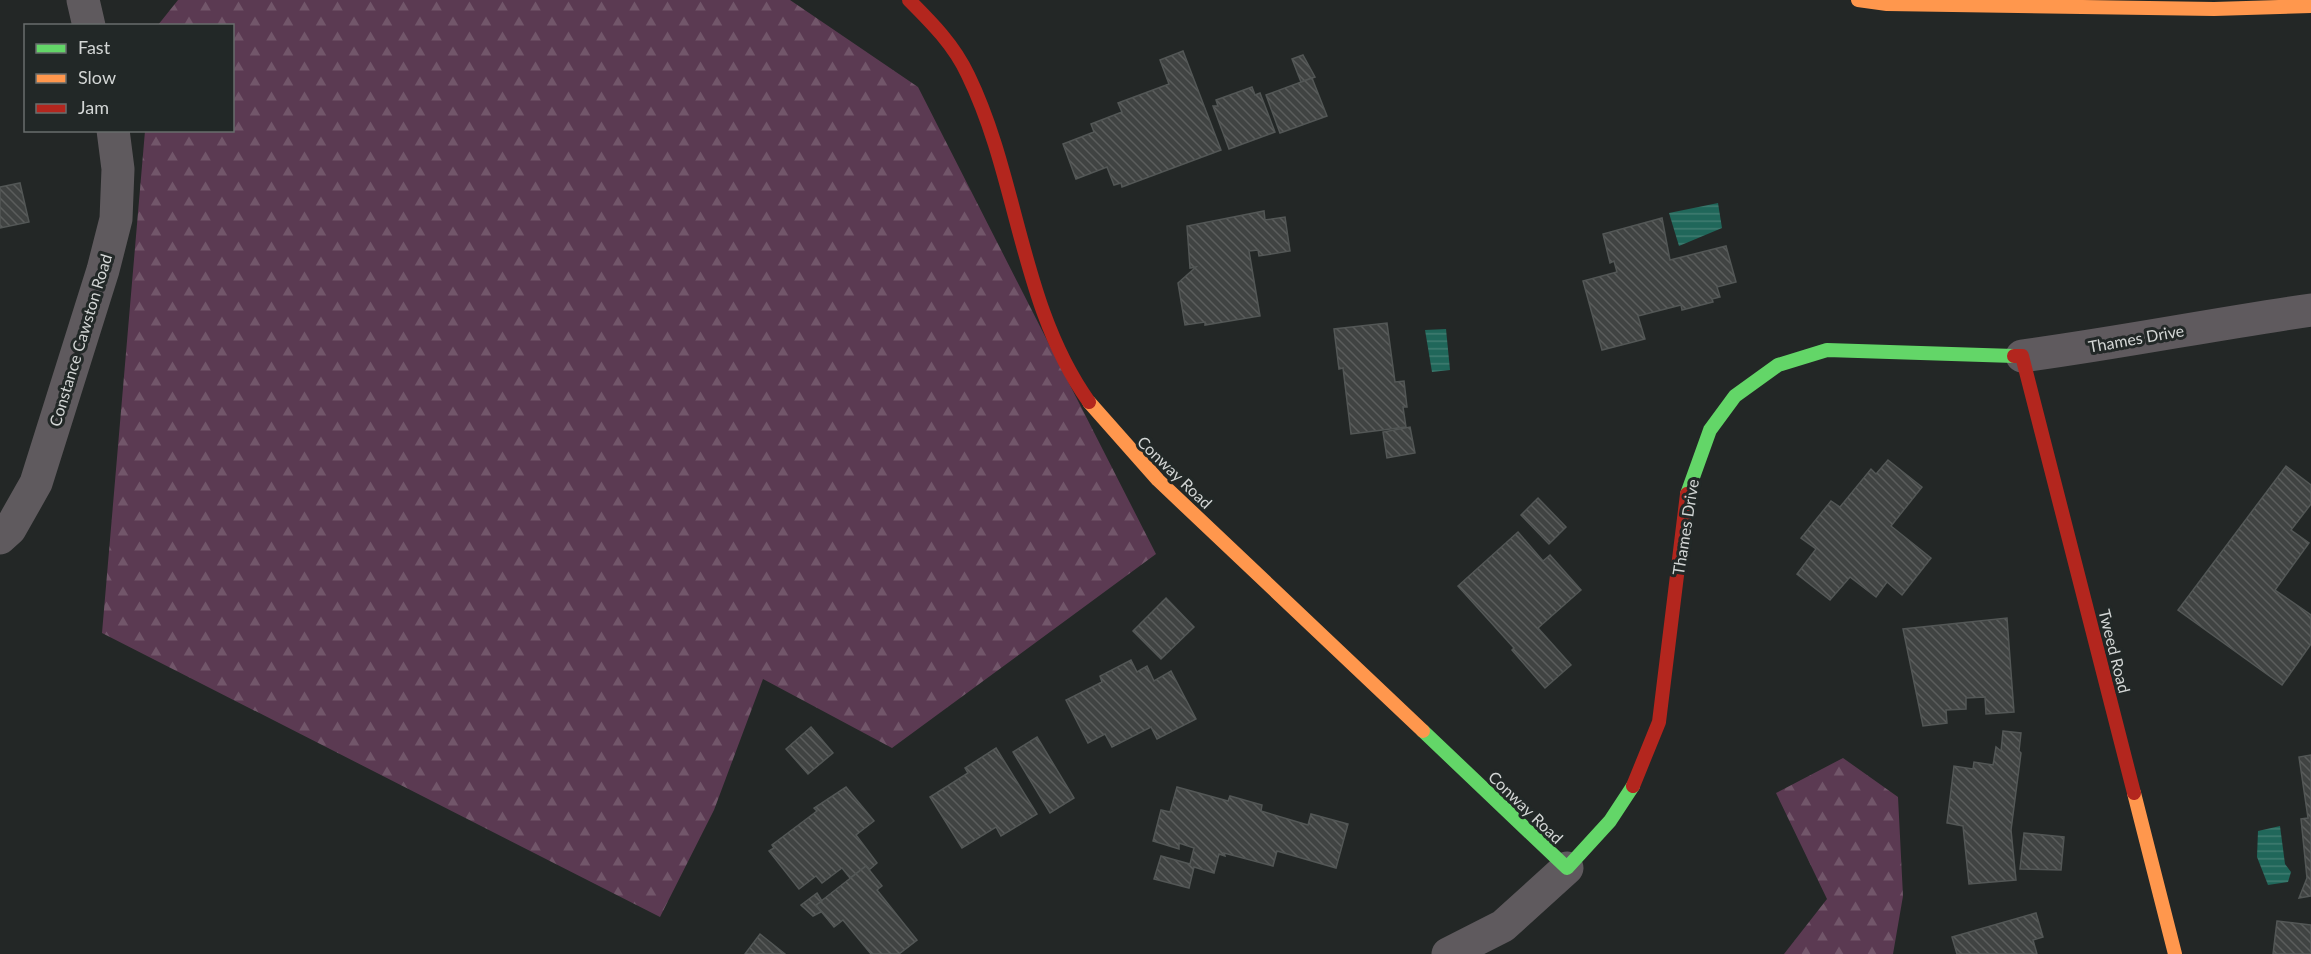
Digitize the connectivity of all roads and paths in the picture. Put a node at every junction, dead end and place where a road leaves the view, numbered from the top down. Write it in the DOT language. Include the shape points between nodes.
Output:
graph roads {
  1 [pos="83,0"];
  2 [pos="909,0"];
  3 [pos="1858,0"];
  4 [pos="2311,6"];
  5 [pos="89,24"];
  6 [pos="112,132"];
  7 [pos="2311,310"];
  8 [pos="2022,356"];
  9 [pos="0,538"];
  10 [pos="1567,868"];
  11 [pos="1448,954"];
  12 [pos="2175,954"];
  1 -- 5 [label="street"];
  2 -- 10 [label="main road, Conway Road" via="925,13 964,63 985,114 1038,299 1060,356 1104,425"];
  3 -- 4 [label="main road" via="1887,4 2203,9"];
  6 -- 9 [label="street, Constance Cawston Road" via="118,169 116,219 103,270 36,483 10,529"];
  7 -- 8 [label="street, Thames Drive"];
  8 -- 10 [label="main road, Thames Drive" via="1827,350 1778,365 1735,396 1710,430 1688,489 1659,722 1639,776 1610,821"];
  8 -- 12 [label="main road, Tweed Road"];
  10 -- 11 [label="street, Thames Drive" via="1503,926"];
}
